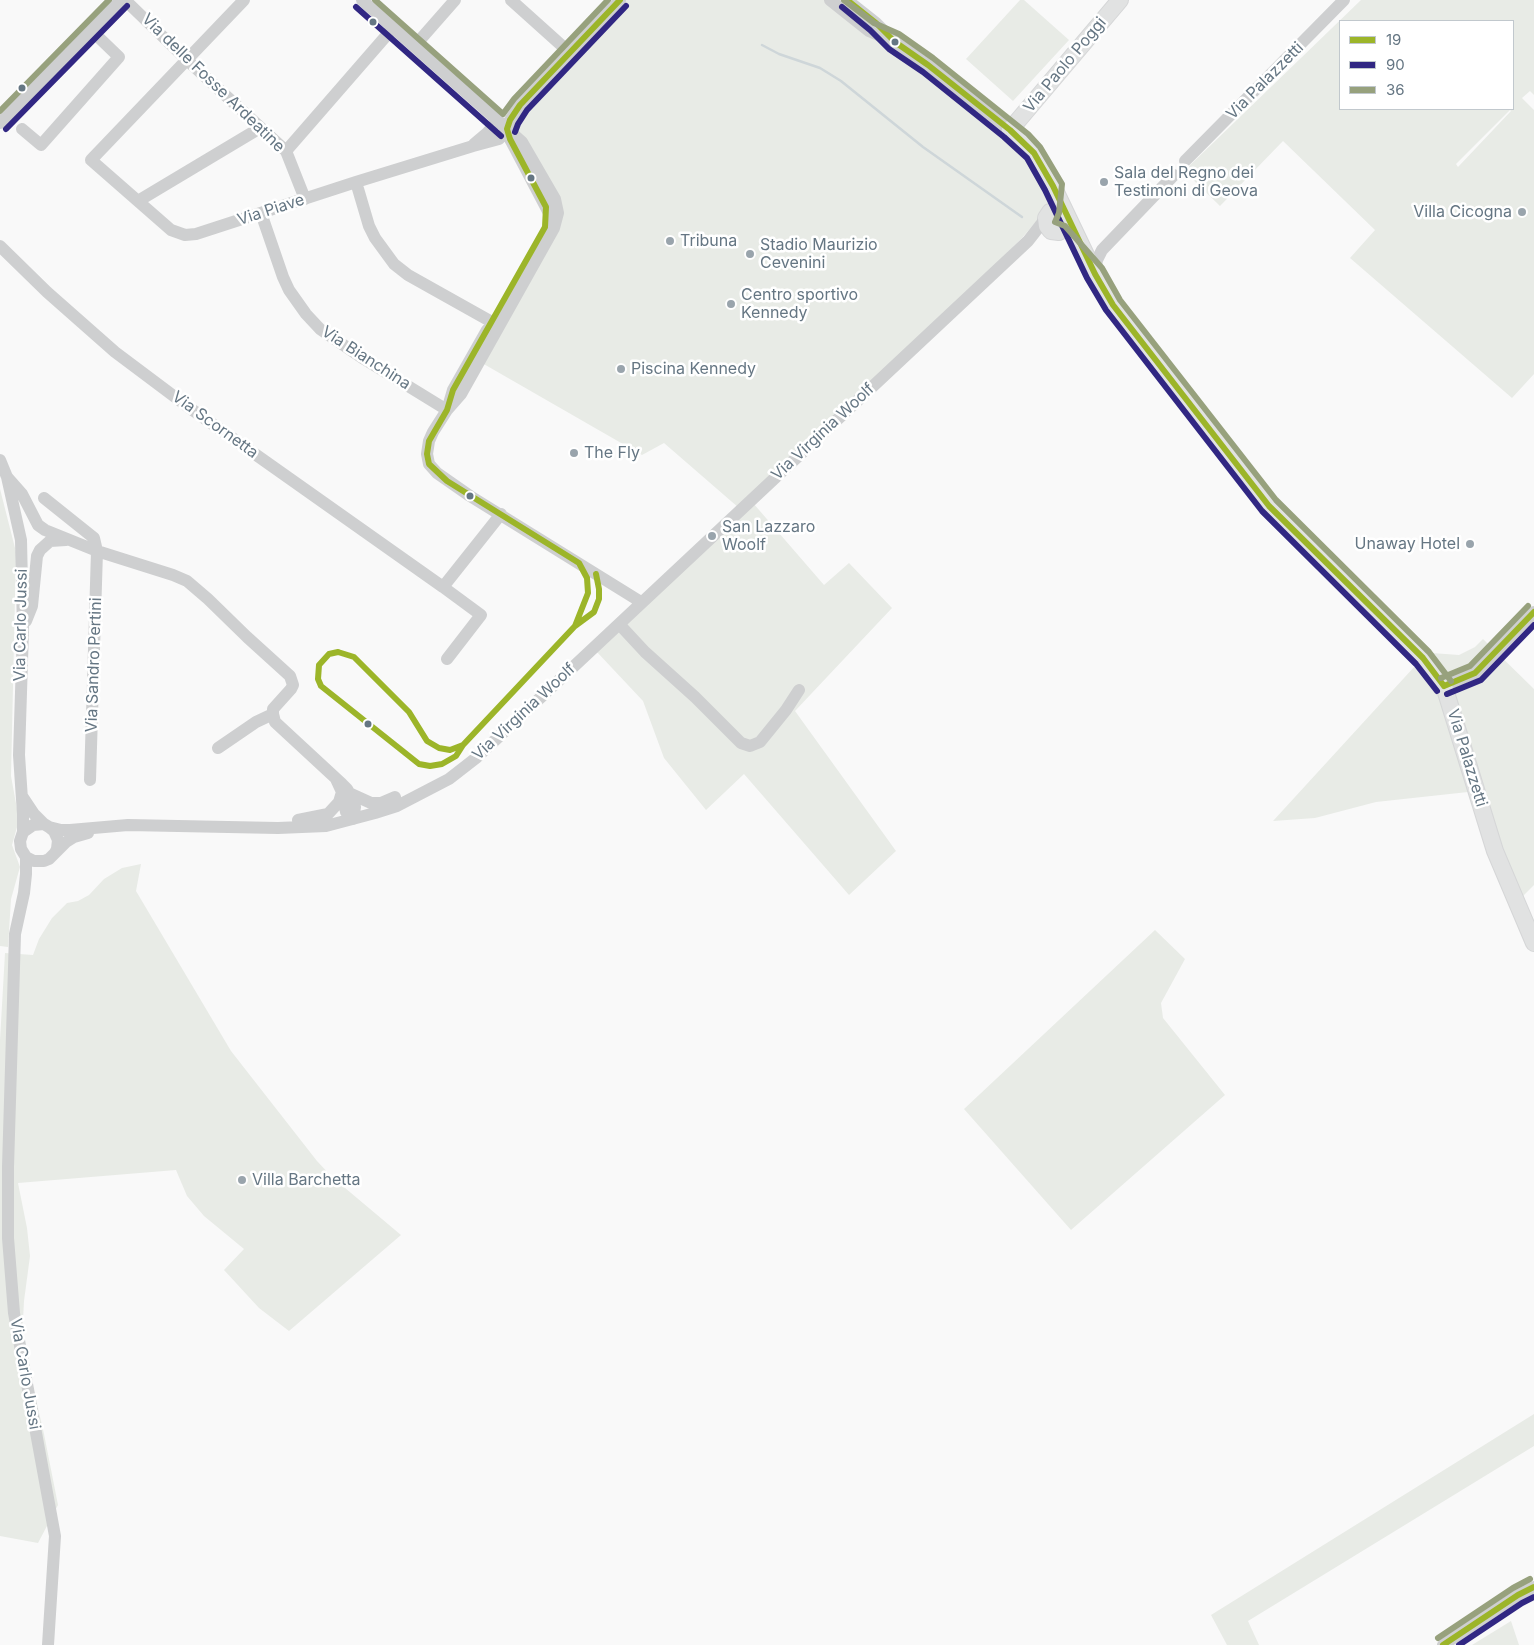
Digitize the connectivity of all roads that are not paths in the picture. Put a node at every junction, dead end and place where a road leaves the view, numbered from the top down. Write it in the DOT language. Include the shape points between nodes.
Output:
graph roads {
  1 [pos="121,0"];
  2 [pos="125,0"];
  3 [pos="244,0"];
  4 [pos="362,0"];
  5 [pos="455,0"];
  6 [pos="511,0"];
  7 [pos="620,0"];
  8 [pos="830,0"];
  9 [pos="847,0"];
  10 [pos="1120,0"];
  11 [pos="1344,0"];
  12 [pos="393,28"];
  13 [pos="91,30"];
  14 [pos="419,41"];
  15 [pos="896,42"];
  16 [pos="570,53"];
  17 [pos="187,60"];
  18 [pos="0,123"];
  19 [pos="503,125"];
  20 [pos="22,128"];
  21 [pos="260,128"];
  22 [pos="1010,130"];
  23 [pos="286,151"];
  24 [pos="1185,161"];
  25 [pos="1174,175"];
  26 [pos="356,182"];
  27 [pos="305,199"];
  28 [pos="138,201"];
  29 [pos="546,206"];
  30 [pos="261,213"];
  31 [pos="1057,221"];
  32 [pos="554,228"];
  33 [pos="0,246"];
  34 [pos="1083,250"];
  35 [pos="1102,250"];
  36 [pos="1095,274"];
  37 [pos="495,324"];
  38 [pos="447,410"];
  39 [pos="0,460"];
  40 [pos="7,477"];
  41 [pos="44,498"];
  42 [pos="500,514"];
  43 [pos="67,540"];
  44 [pos="97,551"];
  45 [pos="443,587"];
  46 [pos="642,602"];
  47 [pos="1534,612"];
  48 [pos="619,624"];
  49 [pos="23,630"];
  50 [pos="447,659"];
  51 [pos="1444,686"];
  52 [pos="799,690"];
  53 [pos="273,714"];
  54 [pos="218,748"];
  55 [pos="90,780"];
  56 [pos="424,792"];
  57 [pos="346,793"];
  58 [pos="21,794"];
  59 [pos="353,819"];
  60 [pos="47,826"];
  61 [pos="108,826"];
  62 [pos="278,828"];
  63 [pos="23,832"];
  64 [pos="55,853"];
  65 [pos="26,857"];
  66 [pos="44,861"];
  67 [pos="24,893"];
  68 [pos="1534,943"];
  69 [pos="1534,1586"];
  70 [pos="48,1645"];
  71 [pos="1442,1645"];
  1 -- 13 [label="street"];
  2 -- 17 [label="street, Via delle Fosse Ardeatine"];
  3 -- 17 [label="street"];
  4 -- 12 [label="street"];
  5 -- 14 [label="street"];
  6 -- 16 [label="street"];
  7 -- 16 [label="street"];
  8 -- 15 [label="street" via="868,31"];
  9 -- 15 [label="street"];
  10 -- 22 [label="main road, Via Paolo Poggi"];
  11 -- 24 [label="street, Via Palazzetti"];
  12 -- 19 [label="street"];
  12 -- 23 [label="street"];
  13 -- 18 [label="street"];
  13 -- 20 [label="street" via="119,57 41,145"];
  15 -- 22 [label="street"];
  16 -- 19 [label="street"];
  17 -- 21 [label="street, Via delle Fosse Ardeatine"];
  17 -- 28 [label="street, Via Piave" via="91,160"];
  19 -- 26 [label="street, Via Piave" via="499,139"];
  19 -- 29 [label="street"];
  19 -- 32 [label="street" via="522,142 555,199 558,213"];
  21 -- 23 [label="street, Via delle Fosse Ardeatine"];
  21 -- 28 [label="street"];
  22 -- 31 [label="main road" via="1034,153 1053,186"];
  23 -- 27 [label="street, Via delle Fosse Ardeatine"];
  25 -- 35 [label="street"];
  26 -- 27 [label="street, Via Piave"];
  26 -- 37 [label="street" via="369,226 394,264"];
  27 -- 30 [label="street, Via Piave"];
  28 -- 30 [label="street, Via Piave" via="171,230 184,235"];
  29 -- 32 [label="street"];
  29 -- 37 [label="street" via="542,233"];
  30 -- 38 [label="street, Via Bianchina" via="289,290 320,329"];
  31 -- 34 [label="main road, Via Palazzetti"];
  31 -- 36 [label="main road, Via Palazzetti"];
  31 -- 46 [label="street, Via Virginia Woolf" via="1028,241"];
  32 -- 37 [label="street"];
  33 -- 45 [label="street, Via Scornetta" via="115,352"];
  34 -- 35 [label="street"];
  34 -- 36 [label="main road, Via Palazzetti"];
  35 -- 36 [label="street"];
  36 -- 51 [label="main road, Via Palazzetti" via="1113,305 1269,506 1423,658"];
  37 -- 38 [label="street" via="461,394"];
  38 -- 42 [label="street" via="429,441 429,464 447,481"];
  39 -- 40 [label="street, Via Carlo Jussi"];
  40 -- 43 [label="street" via="22,494 38,525"];
  40 -- 49 [label="street, Via Carlo Jussi" via="21,540"];
  41 -- 44 [label="street" via="94,538"];
  42 -- 45 [label="street"];
  42 -- 46 [label="street"];
  43 -- 44 [label="street"];
  43 -- 49 [label="street" via="50,541 40,550 32,606"];
  44 -- 53 [label="street" via="187,581 208,599 290,676 293,685 275,706"];
  44 -- 55 [label="street, Via Sandro Pertini"];
  45 -- 50 [label="street, Via Scornetta" via="481,615"];
  46 -- 48 [label="street, Via Virginia Woolf"];
  47 -- 51 [label="street" via="1474,673"];
  48 -- 52 [label="street" via="741,743 750,746 760,742"];
  48 -- 56 [label="street, Via Virginia Woolf" via="476,758 449,779"];
  49 -- 58 [label="street, Via Carlo Jussi"];
  51 -- 68 [label="main road, Via Palazzetti" via="1495,851"];
  53 -- 54 [label="street"];
  53 -- 57 [label="street" via="275,722 336,779"];
  56 -- 57 [label="street, Via Virginia Woolf" via="397,796 382,803 372,803"];
  56 -- 59 [label="street, Via Virginia Woolf" via="397,806"];
  57 -- 59 [label="street" via="355,807"];
  57 -- 62 [label="street, Via Virginia Woolf" via="328,814 293,821"];
  58 -- 60 [label="street" via="34,814"];
  58 -- 63 [label="street, Via Carlo Jussi"];
  59 -- 62 [label="street, Via Virginia Woolf" via="326,826"];
  60 -- 61 [label="street, Via Virginia Woolf" via="70,830"];
  60 -- 63 [label="street" via="33,824"];
  60 -- 64 [label="street" via="58,840"];
  61 -- 62 [label="street, Via Virginia Woolf"];
  61 -- 64 [label="street, Via Virginia Woolf" via="66,842"];
  63 -- 65 [label="street" via="20,841"];
  64 -- 66 [label="street"];
  65 -- 66 [label="street"];
  65 -- 67 [label="street, Via Carlo Jussi"];
  66 -- 67 [label="street, Via Carlo Jussi"];
  67 -- 70 [label="street, Via Carlo Jussi" via="15,934 8,1238 14,1313 55,1536"];
  69 -- 71 [label="street"];
}
